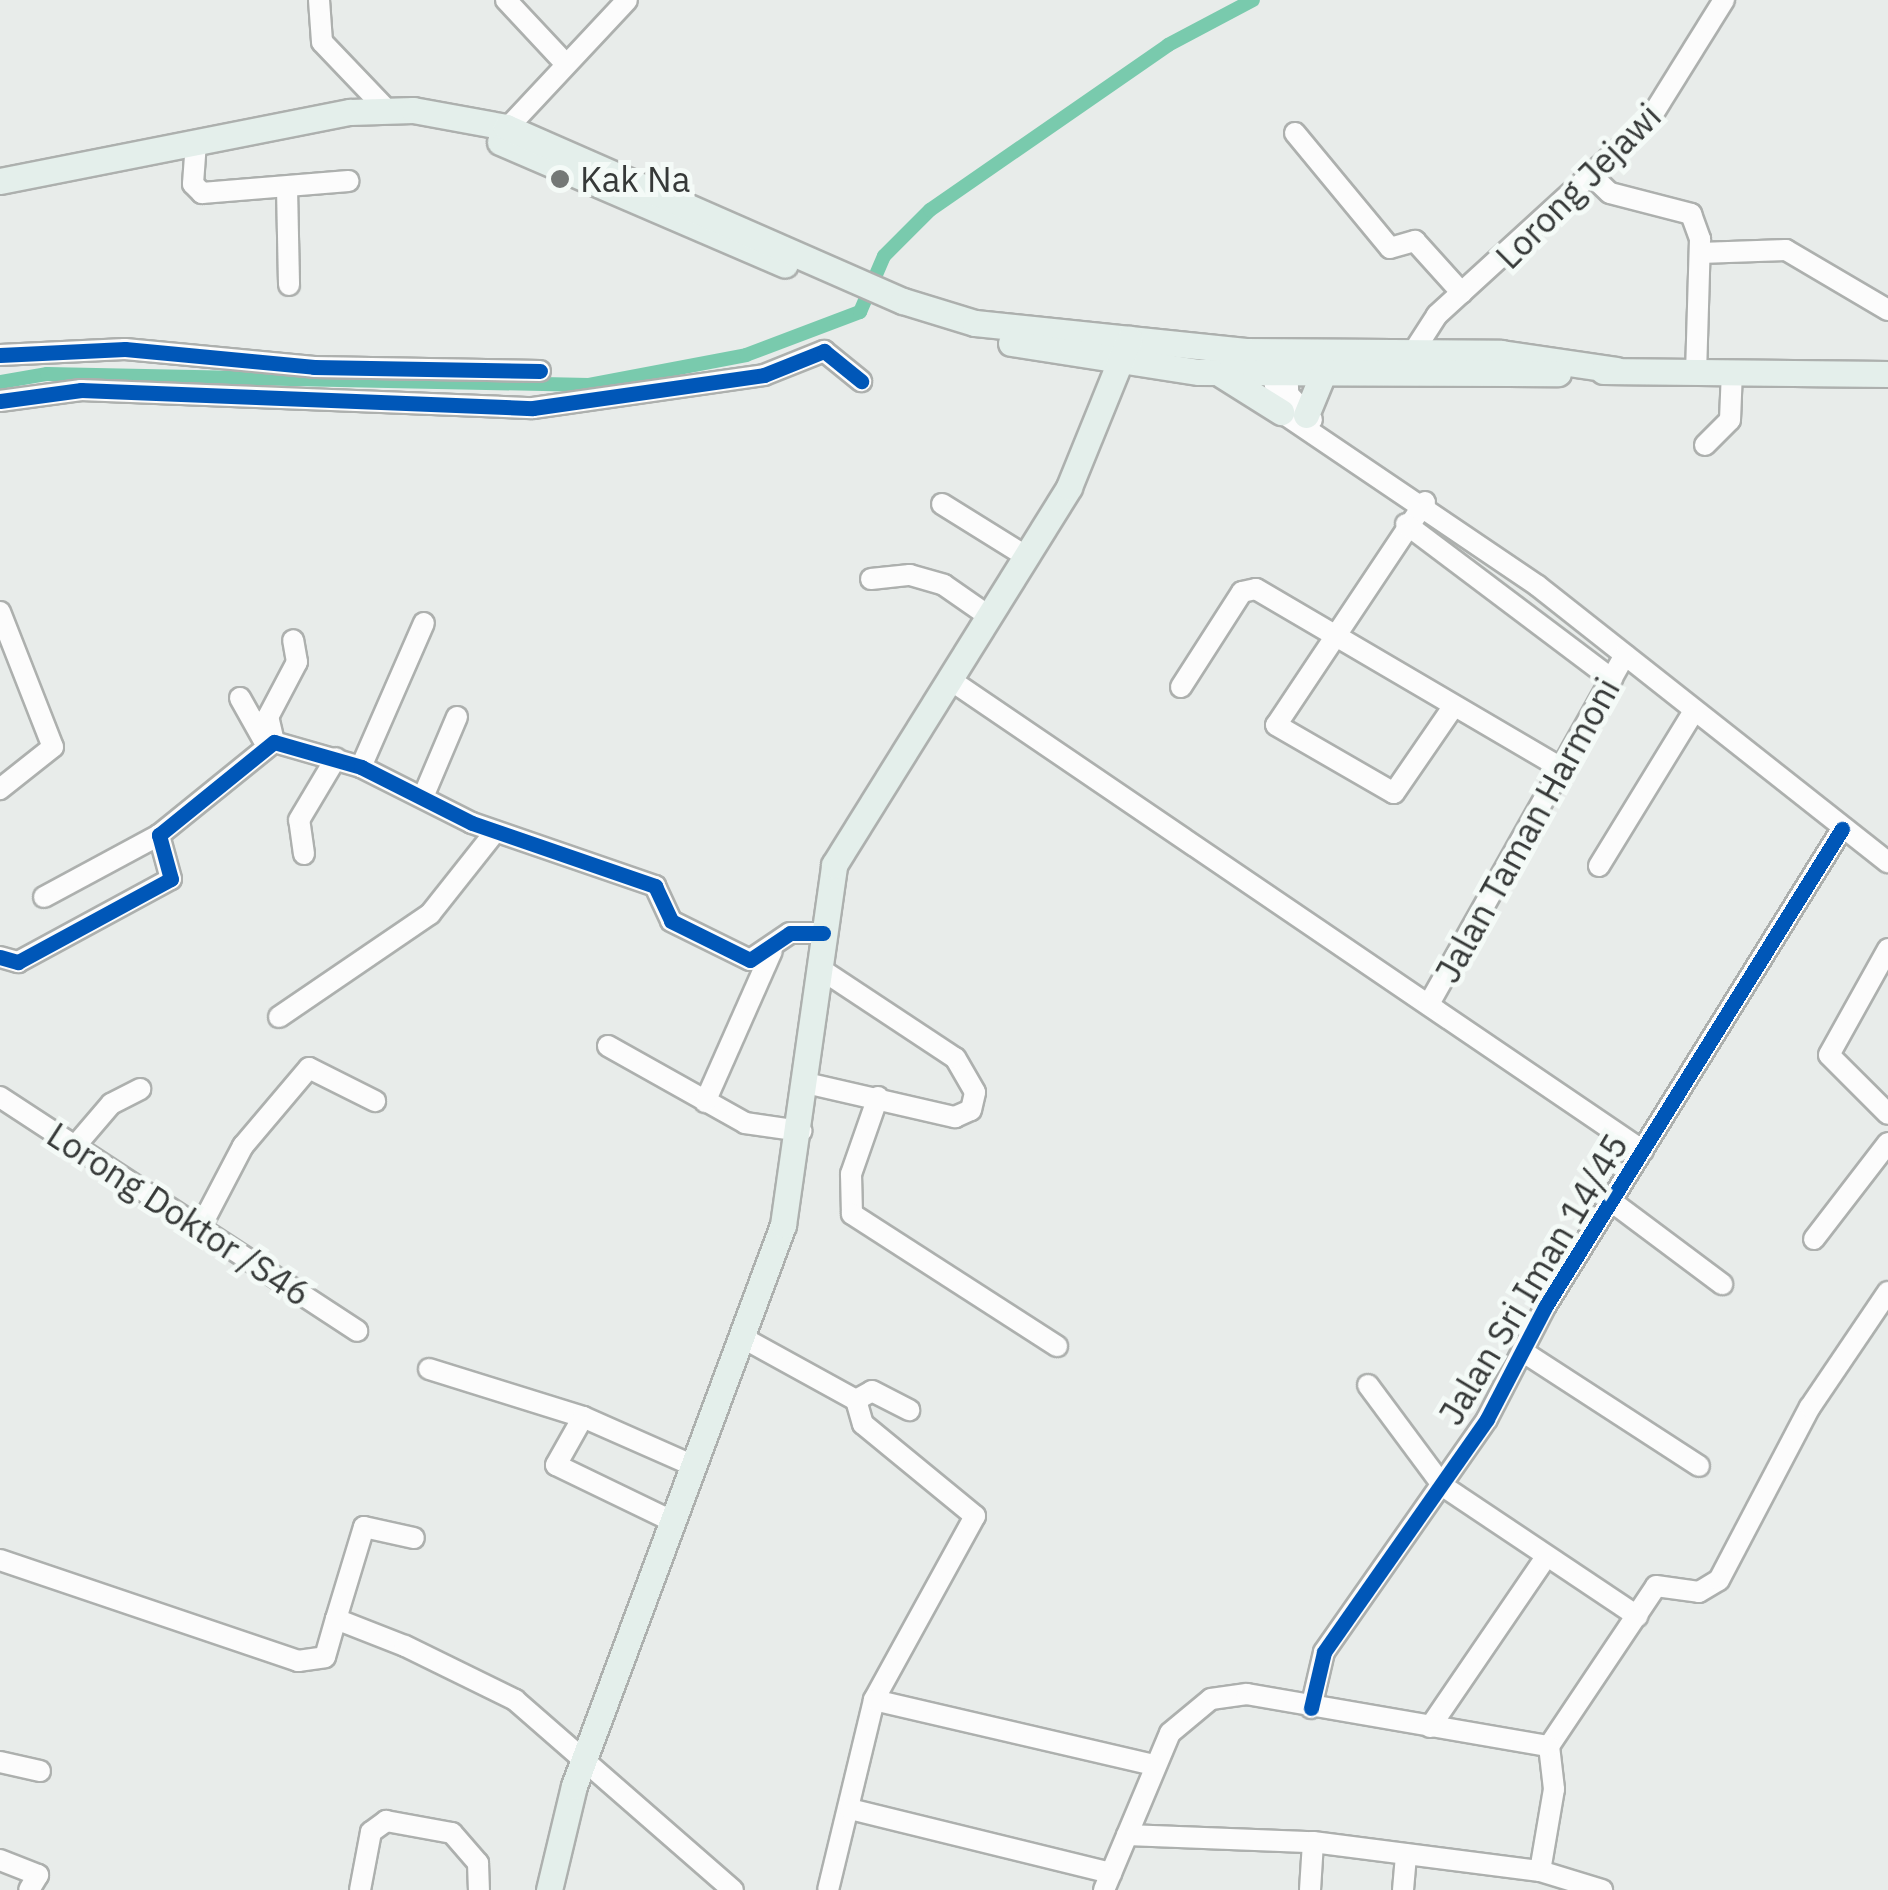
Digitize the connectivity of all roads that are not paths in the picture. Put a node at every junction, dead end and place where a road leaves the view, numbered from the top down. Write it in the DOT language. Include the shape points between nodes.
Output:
graph roads {
  1 [pos="319,0"];
  2 [pos="506,0"];
  3 [pos="627,0"];
  4 [pos="1724,0"];
  5 [pos="562,62"];
  6 [pos="386,108"];
  7 [pos="1294,133"];
  8 [pos="501,134"];
  9 [pos="196,142"];
  10 [pos="1588,172"];
  11 [pos="0,181"];
  12 [pos="348,181"];
  13 [pos="287,188"];
  14 [pos="1700,253"];
  15 [pos="289,285"];
  16 [pos="1462,293"];
  17 [pos="894,308"];
  18 [pos="1888,310"];
  19 [pos="1115,348"];
  20 [pos="1412,354"];
  21 [pos="0,356"];
  22 [pos="1277,364"];
  23 [pos="1616,370"];
  24 [pos="1696,370"];
  25 [pos="540,371"];
  26 [pos="1732,371"];
  27 [pos="1220,374"];
  28 [pos="1888,374"];
  29 [pos="1322,376"];
  30 [pos="861,381"];
  31 [pos="0,402"];
  32 [pos="1294,414"];
  33 [pos="1704,445"];
  34 [pos="942,504"];
  35 [pos="1417,511"];
  36 [pos="1478,544"];
  37 [pos="1024,556"];
  38 [pos="1460,564"];
  39 [pos="1514,568"];
  40 [pos="871,579"];
  41 [pos="1498,593"];
  42 [pos="0,612"];
  43 [pos="990,617"];
  44 [pos="424,623"];
  45 [pos="1333,636"];
  46 [pos="293,640"];
  47 [pos="1625,655"];
  48 [pos="950,678"];
  49 [pos="1612,679"];
  50 [pos="1182,687"];
  51 [pos="240,698"];
  52 [pos="1451,710"];
  53 [pos="1692,714"];
  54 [pos="457,716"];
  55 [pos="269,744"];
  56 [pos="336,758"];
  57 [pos="361,766"];
  58 [pos="1560,768"];
  59 [pos="0,789"];
  60 [pos="423,797"];
  61 [pos="1842,830"];
  62 [pos="494,832"];
  63 [pos="159,835"];
  64 [pos="304,854"];
  65 [pos="1886,855"];
  66 [pos="1599,866"];
  67 [pos="44,897"];
  68 [pos="823,934"];
  69 [pos="772,949"];
  70 [pos="1888,950"];
  71 [pos="0,957"];
  72 [pos="818,968"];
  73 [pos="1429,1004"];
  74 [pos="279,1016"];
  75 [pos="608,1046"];
  76 [pos="806,1084"];
  77 [pos="140,1089"];
  78 [pos="0,1097"];
  79 [pos="878,1098"];
  80 [pos="374,1101"];
  81 [pos="705,1102"];
  82 [pos="1888,1114"];
  83 [pos="801,1131"];
  84 [pos="1888,1143"];
  85 [pos="76,1145"];
  86 [pos="1643,1151"];
  87 [pos="1611,1201"];
  88 [pos="199,1230"];
  89 [pos="1814,1240"];
  90 [pos="1722,1284"];
  91 [pos="1888,1294"];
  92 [pos="357,1331"];
  93 [pos="745,1339"];
  94 [pos="1057,1346"];
  95 [pos="1522,1351"];
  96 [pos="429,1370"];
  97 [pos="1368,1385"];
  98 [pos="856,1400"];
  99 [pos="909,1410"];
  100 [pos="584,1416"];
  101 [pos="694,1466"];
  102 [pos="1699,1466"];
  103 [pos="1443,1486"];
  104 [pos="674,1522"];
  105 [pos="414,1538"];
  106 [pos="1546,1557"];
  107 [pos="0,1560"];
  108 [pos="1637,1616"];
  109 [pos="336,1619"];
  110 [pos="874,1700"];
  111 [pos="1311,1708"];
  112 [pos="1430,1727"];
  113 [pos="1549,1746"];
  114 [pos="584,1758"];
  115 [pos="0,1762"];
  116 [pos="1153,1765"];
  117 [pos="40,1771"];
  118 [pos="850,1808"];
  119 [pos="1127,1834"];
  120 [pos="1314,1842"];
  121 [pos="1406,1854"];
  122 [pos="0,1860"];
  123 [pos="1540,1871"];
  124 [pos="1108,1881"];
  125 [pos="723,1886"];
  126 [pos="30,1890"];
  127 [pos="360,1890"];
  128 [pos="478,1890"];
  129 [pos="549,1890"];
  130 [pos="828,1890"];
  131 [pos="1310,1890"];
  132 [pos="1404,1890"];
  133 [pos="1602,1890"];
  1 -- 6 [label="street" via="322,42"];
  2 -- 5 [label="street"];
  3 -- 5 [label="street"];
  4 -- 10 [label="street, Lorong Jejawi" via="1648,122"];
  5 -- 8 [label="street"];
  6 -- 8 [label="main road"];
  6 -- 9 [label="main road"];
  7 -- 16 [label="street" via="1390,248 1414,241"];
  8 -- 17 [label="main road"];
  9 -- 11 [label="main road"];
  9 -- 13 [label="street" via="197,192"];
  10 -- 14 [label="street" via="1610,192 1692,214"];
  10 -- 16 [label="street, Lorong Jejawi"];
  12 -- 13 [label="street"];
  13 -- 15 [label="street"];
  14 -- 18 [label="street" via="1786,250"];
  14 -- 24 [label="street"];
  16 -- 20 [label="street, Lorong Jejawi"];
  17 -- 19 [label="main road"];
  17 -- 19 [label="main road" via="972,336"];
  19 -- 22 [label="main road"];
  19 -- 27 [label="main road"];
  19 -- 37 [label="main road" via="1052,507"];
  20 -- 22 [label="main road"];
  20 -- 23 [label="main road" via="1501,354"];
  21 -- 25 [label="street" via="125,349 314,367"];
  22 -- 27 [label="main road"];
  22 -- 29 [label="main road"];
  22 -- 32 [label="street"];
  23 -- 24 [label="main road"];
  23 -- 29 [label="main road"];
  24 -- 26 [label="main road"];
  26 -- 28 [label="main road"];
  26 -- 33 [label="street" via="1730,420"];
  27 -- 32 [label="main road"];
  29 -- 32 [label="main road"];
  30 -- 31 [label="street" via="824,352 764,376 532,408 81,390"];
  32 -- 35 [label="street"];
  34 -- 37 [label="street"];
  35 -- 36 [label="street"];
  35 -- 38 [label="street"];
  35 -- 45 [label="street"];
  36 -- 38 [label="street"];
  36 -- 39 [label="street"];
  37 -- 43 [label="main road"];
  38 -- 41 [label="street"];
  39 -- 41 [label="street"];
  39 -- 47 [label="street"];
  40 -- 43 [label="street" via="910,575 944,585"];
  41 -- 49 [label="street"];
  42 -- 59 [label="street" via="53,747"];
  43 -- 48 [label="main road"];
  44 -- 57 [label="street"];
  45 -- 50 [label="street" via="1249,589"];
  45 -- 52 [label="street"];
  45 -- 52 [label="street" via="1277,720 1283,736 1396,793"];
  46 -- 55 [label="street" via="297,662 268,717"];
  47 -- 49 [label="street, Jalan Taman Harmoni"];
  47 -- 53 [label="street"];
  48 -- 68 [label="main road" via="846,839"];
  48 -- 73 [label="street"];
  49 -- 58 [label="street, Jalan Taman Harmoni"];
  51 -- 55 [label="street"];
  52 -- 58 [label="street"];
  53 -- 61 [label="street"];
  53 -- 66 [label="street"];
  54 -- 60 [label="street"];
  55 -- 56 [label="street"];
  55 -- 63 [label="street"];
  56 -- 57 [label="street"];
  56 -- 64 [label="street" via="299,820"];
  57 -- 60 [label="street"];
  58 -- 73 [label="street, Jalan Taman Harmoni"];
  60 -- 62 [label="street"];
  61 -- 65 [label="street"];
  61 -- 86 [label="street, Jalan Sri Iman 14/45"];
  62 -- 69 [label="street" via="656,886 671,921 740,956 758,961"];
  62 -- 74 [label="street" via="430,914"];
  63 -- 67 [label="street"];
  63 -- 71 [label="street" via="171,878 18,962"];
  68 -- 69 [label="street" via="790,933"];
  68 -- 72 [label="main road"];
  69 -- 81 [label="street"];
  70 -- 82 [label="street" via="1829,1055"];
  72 -- 76 [label="main road"];
  72 -- 79 [label="street" via="954,1058 975,1092 971,1110 955,1117"];
  73 -- 86 [label="street"];
  75 -- 81 [label="street"];
  76 -- 79 [label="street"];
  76 -- 83 [label="main road"];
  77 -- 85 [label="street" via="110,1104"];
  78 -- 85 [label="street, Lorong Doktor /S46"];
  79 -- 94 [label="street" via="852,1174 852,1214"];
  80 -- 88 [label="street" via="309,1068 243,1146"];
  81 -- 83 [label="street" via="745,1123"];
  83 -- 93 [label="main road"];
  84 -- 89 [label="street"];
  85 -- 88 [label="street, Lorong Doktor /S46"];
  86 -- 87 [label="street, Jalan Sri Iman 14/45"];
  87 -- 90 [label="street"];
  87 -- 95 [label="street, Jalan Sri Iman 14/45"];
  88 -- 92 [label="street, Lorong Doktor /S46"];
  91 -- 108 [label="street" via="1810,1407 1719,1580 1699,1592 1656,1586"];
  93 -- 98 [label="street"];
  93 -- 101 [label="main road"];
  95 -- 102 [label="street"];
  95 -- 103 [label="street, Jalan Sri Iman 14/45"];
  96 -- 100 [label="street"];
  97 -- 103 [label="street"];
  98 -- 99 [label="street" via="876,1392"];
  98 -- 110 [label="street" via="863,1424 975,1516"];
  100 -- 101 [label="street"];
  100 -- 104 [label="street" via="557,1473"];
  101 -- 104 [label="main road"];
  103 -- 106 [label="street"];
  103 -- 111 [label="street, Jalan Sri Iman 14/45" via="1324,1652"];
  104 -- 114 [label="main road"];
  105 -- 109 [label="street" via="364,1527"];
  106 -- 108 [label="street"];
  106 -- 112 [label="street"];
  107 -- 109 [label="street" via="298,1660 325,1656"];
  108 -- 113 [label="street"];
  109 -- 114 [label="street" via="504,1693"];
  110 -- 116 [label="street"];
  110 -- 118 [label="street"];
  111 -- 112 [label="street"];
  111 -- 116 [label="street" via="1247,1694 1211,1700 1180,1718"];
  112 -- 113 [label="street"];
  113 -- 123 [label="street" via="1554,1789"];
  114 -- 125 [label="street"];
  114 -- 129 [label="main road"];
  115 -- 117 [label="street"];
  116 -- 119 [label="street"];
  118 -- 124 [label="street"];
  118 -- 130 [label="street"];
  119 -- 120 [label="street"];
  119 -- 124 [label="street"];
  120 -- 121 [label="street"];
  120 -- 131 [label="street"];
  121 -- 123 [label="street"];
  121 -- 132 [label="street"];
  122 -- 126 [label="street" via="38,1875"];
  123 -- 133 [label="street"];
  127 -- 128 [label="street" via="371,1832 386,1821 452,1833 478,1863"];
}
